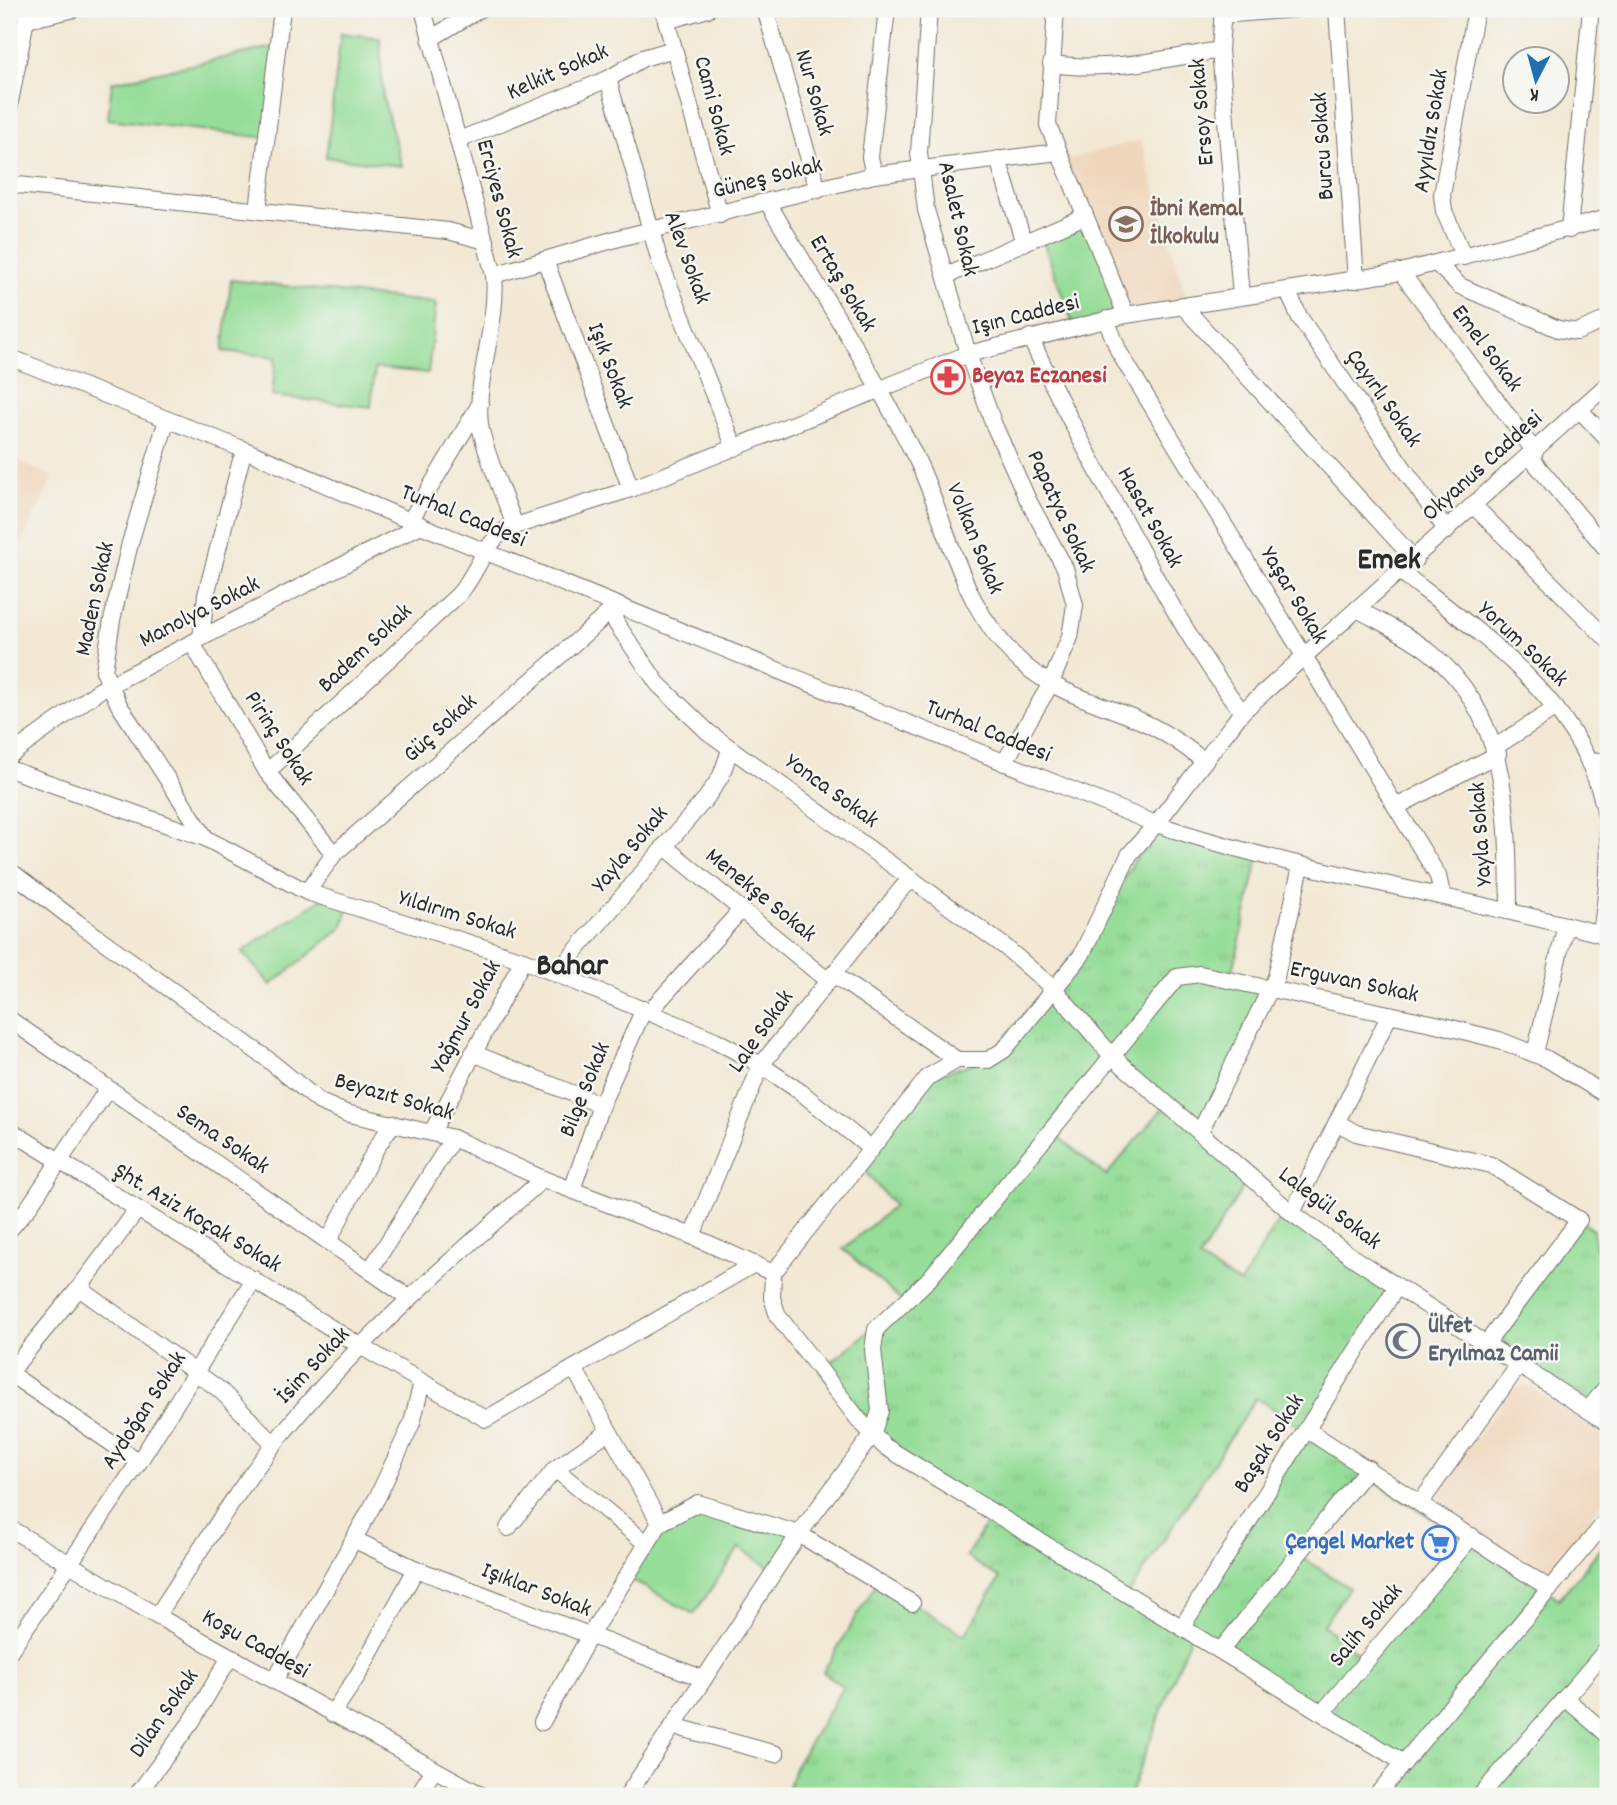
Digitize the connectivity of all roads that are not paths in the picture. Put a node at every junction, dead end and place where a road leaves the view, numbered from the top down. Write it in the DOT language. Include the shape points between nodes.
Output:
graph roads {
  1 [pos="75,9"];
  2 [pos="282,9"];
  3 [pos="423,9"];
  4 [pos="481,9"];
  5 [pos="708,9"];
  6 [pos="765,9"];
  7 [pos="887,9"];
  8 [pos="929,9"];
  9 [pos="1056,9"];
  10 [pos="1296,9"];
  11 [pos="1337,9"];
  12 [pos="1476,9"];
  13 [pos="1591,9"];
  14 [pos="1222,12"];
  15 [pos="28,13"];
  16 [pos="664,15"];
  17 [pos="430,39"];
  18 [pos="674,49"];
  19 [pos="1220,50"];
  20 [pos="1051,64"];
  21 [pos="608,79"];
  22 [pos="9,107"];
  23 [pos="459,140"];
  24 [pos="1058,152"];
  25 [pos="998,159"];
  26 [pos="919,167"];
  27 [pos="874,175"];
  28 [pos="9,184"];
  29 [pos="818,190"];
  30 [pos="768,203"];
  31 [pos="258,209"];
  32 [pos="720,215"];
  33 [pos="1083,217"];
  34 [pos="1608,219"];
  35 [pos="650,230"];
  36 [pos="1569,230"];
  37 [pos="486,241"];
  38 [pos="1024,243"];
  39 [pos="1464,257"];
  40 [pos="545,260"];
  41 [pos="1437,264"];
  42 [pos="1401,272"];
  43 [pos="495,275"];
  44 [pos="946,276"];
  45 [pos="1356,280"];
  46 [pos="1287,290"];
  47 [pos="1241,296"];
  48 [pos="1181,305"];
  49 [pos="1125,315"];
  50 [pos="1106,319"];
  51 [pos="1608,319"];
  52 [pos="1030,337"];
  53 [pos="968,355"];
  54 [pos="9,357"];
  55 [pos="9,368"];
  56 [pos="1608,384"];
  57 [pos="877,388"];
  58 [pos="480,404"];
  59 [pos="1579,409"];
  60 [pos="164,429"];
  61 [pos="1608,440"];
  62 [pos="735,448"];
  63 [pos="1533,454"];
  64 [pos="241,460"];
  65 [pos="631,489"];
  66 [pos="371,505"];
  67 [pos="1474,506"];
  68 [pos="415,523"];
  69 [pos="515,526"];
  70 [pos="1447,531"];
  71 [pos="1608,551"];
  72 [pos="487,552"];
  73 [pos="1415,560"];
  74 [pos="1401,572"];
  75 [pos="614,607"];
  76 [pos="1357,609"];
  77 [pos="1608,640"];
  78 [pos="196,641"];
  79 [pos="1303,656"];
  80 [pos="1050,685"];
  81 [pos="109,686"];
  82 [pos="1556,708"];
  83 [pos="1241,712"];
  84 [pos="730,750"];
  85 [pos="1496,750"];
  86 [pos="9,756"];
  87 [pos="1608,760"];
  88 [pos="1204,761"];
  89 [pos="1004,763"];
  90 [pos="1590,763"];
  91 [pos="9,769"];
  92 [pos="267,772"];
  93 [pos="1396,807"];
  94 [pos="1156,824"];
  95 [pos="205,838"];
  96 [pos="664,846"];
  97 [pos="334,854"];
  98 [pos="1301,866"];
  99 [pos="9,870"];
  100 [pos="913,880"];
  101 [pos="307,892"];
  102 [pos="1442,894"];
  103 [pos="1509,909"];
  104 [pos="741,910"];
  105 [pos="1566,925"];
  106 [pos="1605,935"];
  107 [pos="523,960"];
  108 [pos="556,974"];
  109 [pos="830,978"];
  110 [pos="1270,988"];
  111 [pos="1055,990"];
  112 [pos="647,1010"];
  113 [pos="1390,1014"];
  114 [pos="9,1019"];
  115 [pos="473,1053"];
  116 [pos="1535,1053"];
  117 [pos="1112,1056"];
  118 [pos="957,1060"];
  119 [pos="761,1065"];
  120 [pos="107,1090"];
  121 [pos="1608,1096"];
  122 [pos="601,1105"];
  123 [pos="393,1123"];
  124 [pos="1338,1123"];
  125 [pos="9,1130"];
  126 [pos="432,1132"];
  127 [pos="1200,1132"];
  128 [pos="453,1138"];
  129 [pos="871,1149"];
  130 [pos="58,1161"];
  131 [pos="543,1179"];
  132 [pos="572,1189"];
  133 [pos="137,1210"];
  134 [pos="1292,1213"];
  135 [pos="9,1230"];
  136 [pos="692,1236"];
  137 [pos="329,1240"];
  138 [pos="754,1264"];
  139 [pos="370,1269"];
  140 [pos="773,1273"];
  141 [pos="254,1279"];
  142 [pos="1396,1286"];
  143 [pos="79,1288"];
  144 [pos="410,1298"];
  145 [pos="1486,1344"];
  146 [pos="362,1348"];
  147 [pos="1519,1365"];
  148 [pos="574,1368"];
  149 [pos="9,1373"];
  150 [pos="197,1373"];
  151 [pos="422,1382"];
  152 [pos="1608,1385"];
  153 [pos="1588,1410"];
  154 [pos="1608,1423"];
  155 [pos="1306,1429"];
  156 [pos="609,1431"];
  157 [pos="872,1435"];
  158 [pos="274,1444"];
  159 [pos="139,1462"];
  160 [pos="1368,1468"];
  161 [pos="555,1469"];
  162 [pos="1420,1502"];
  163 [pos="1608,1520"];
  164 [pos="660,1523"];
  165 [pos="9,1528"];
  166 [pos="508,1528"];
  167 [pos="799,1534"];
  168 [pos="1472,1536"];
  169 [pos="355,1540"];
  170 [pos="647,1544"];
  171 [pos="70,1565"];
  172 [pos="416,1569"];
  173 [pos="1550,1589"];
  174 [pos="912,1603"];
  175 [pos="157,1616"];
  176 [pos="1182,1627"];
  177 [pos="590,1636"];
  178 [pos="1608,1648"];
  179 [pos="1221,1650"];
  180 [pos="9,1652"];
  181 [pos="230,1657"];
  182 [pos="704,1679"];
  183 [pos="274,1681"];
  184 [pos="1565,1698"];
  185 [pos="1323,1712"];
  186 [pos="332,1714"];
  187 [pos="542,1722"];
  188 [pos="673,1726"];
  189 [pos="1608,1735"];
  190 [pos="776,1754"];
  191 [pos="1404,1763"];
  192 [pos="434,1770"];
  193 [pos="136,1796"];
  194 [pos="417,1796"];
  195 [pos="483,1796"];
  196 [pos="628,1796"];
  197 [pos="1376,1796"];
  198 [pos="1480,1796"];
  1 -- 15 [label="street"];
  2 -- 31 [label="street"];
  3 -- 17 [label="street, Erciyes Sokak"];
  4 -- 17 [label="street"];
  5 -- 16 [label="street"];
  6 -- 29 [label="street, Nur Sokak"];
  7 -- 27 [label="street" via="870,157"];
  8 -- 26 [label="street, Asalet Sokak"];
  9 -- 20 [label="street"];
  10 -- 14 [label="street"];
  11 -- 45 [label="street, Burcu Sokak"];
  12 -- 39 [label="street, Ayyıldız Sokak" via="1442,195"];
  13 -- 36 [label="street"];
  14 -- 19 [label="street, Ersoy Sokak"];
  15 -- 22 [label="street"];
  16 -- 18 [label="street, Cami Sokak"];
  17 -- 23 [label="street, Erciyes Sokak"];
  18 -- 21 [label="street, Kelkit Sokak" via="643,58"];
  18 -- 32 [label="street, Cami Sokak"];
  19 -- 20 [label="street" via="1132,64"];
  19 -- 47 [label="street, Ersoy Sokak"];
  20 -- 24 [label="street" via="1048,125"];
  21 -- 23 [label="street, Kelkit Sokak"];
  21 -- 35 [label="street, Alev Sokak"];
  23 -- 37 [label="street, Erciyes Sokak"];
  24 -- 25 [label="street, Güneş Sokak"];
  24 -- 33 [label="street"];
  25 -- 26 [label="street, Güneş Sokak"];
  25 -- 38 [label="street"];
  26 -- 27 [label="street, Güneş Sokak"];
  26 -- 44 [label="street, Asalet Sokak"];
  27 -- 29 [label="street, Güneş Sokak"];
  28 -- 31 [label="street"];
  29 -- 30 [label="street, Güneş Sokak"];
  30 -- 32 [label="street, Güneş Sokak"];
  30 -- 57 [label="street, Ertaş Sokak"];
  31 -- 37 [label="street" via="448,230"];
  32 -- 35 [label="street, Güneş Sokak"];
  33 -- 38 [label="street"];
  33 -- 49 [label="street"];
  34 -- 36 [label="street, Işın Caddesi"];
  35 -- 40 [label="street, Güneş Sokak"];
  35 -- 62 [label="street, Alev Sokak"];
  36 -- 39 [label="street, Işın Caddesi"];
  37 -- 43 [label="street, Erciyes Sokak"];
  38 -- 44 [label="street"];
  39 -- 41 [label="street, Işın Caddesi"];
  40 -- 43 [label="street, Güneş Sokak"];
  40 -- 65 [label="street, Işık Sokak"];
  41 -- 42 [label="street, Işın Caddesi"];
  41 -- 51 [label="street" via="1460,286 1558,329 1577,332"];
  42 -- 45 [label="street, Işın Caddesi"];
  42 -- 63 [label="street, Emel Sokak"];
  43 -- 58 [label="street, Erciyes Sokak" via="495,311"];
  44 -- 53 [label="street, Asalet Sokak"];
  45 -- 46 [label="street, Işın Caddesi"];
  46 -- 47 [label="street, Işın Caddesi"];
  46 -- 70 [label="street, Çayırlı Sokak" via="1300,318"];
  47 -- 48 [label="street, Işın Caddesi"];
  48 -- 49 [label="street, Işın Caddesi"];
  48 -- 73 [label="street"];
  49 -- 50 [label="street, Işın Caddesi"];
  50 -- 52 [label="street, Işın Caddesi"];
  50 -- 79 [label="street, Yaşar Sokak" via="1119,352"];
  52 -- 53 [label="street, Işın Caddesi"];
  52 -- 83 [label="street, Hasat Sokak" via="1058,399 1175,612 1209,670"];
  53 -- 57 [label="street, Işın Caddesi"];
  53 -- 80 [label="street, Papatya Sokak" via="994,425 1065,568 1073,594 1070,637"];
  54 -- 66 [label="street, Turhal Caddesi"];
  55 -- 60 [label="street, Turhal Caddesi"];
  56 -- 59 [label="street, Okyanus Caddesi"];
  57 -- 62 [label="street, Işın Caddesi"];
  57 -- 80 [label="street, Volkan Sokak" via="918,462 977,609 1005,647"];
  58 -- 68 [label="street, Erciyes Sokak"];
  58 -- 69 [label="street, Erciyes Sokak" via="481,429"];
  59 -- 61 [label="street"];
  59 -- 63 [label="street, Okyanus Caddesi"];
  60 -- 64 [label="street, Turhal Caddesi"];
  60 -- 81 [label="street, Maden Sokak" via="112,620 104,671"];
  62 -- 65 [label="street, Işın Caddesi"];
  63 -- 67 [label="street, Okyanus Caddesi"];
  63 -- 71 [label="street, Emel Sokak"];
  64 -- 66 [label="street, Turhal Caddesi"];
  64 -- 78 [label="street"];
  65 -- 69 [label="street, Işın Caddesi"];
  66 -- 68 [label="street, Turhal Caddesi"];
  67 -- 70 [label="street, Okyanus Caddesi"];
  67 -- 77 [label="street"];
  68 -- 72 [label="street, Turhal Caddesi"];
  68 -- 78 [label="street, Manolya Sokak"];
  69 -- 72 [label="street, Işın Caddesi" via="498,535"];
  70 -- 73 [label="street, Okyanus Caddesi"];
  72 -- 75 [label="street, Turhal Caddesi"];
  72 -- 92 [label="street, Badem Sokak" via="458,595"];
  73 -- 74 [label="street, Okyanus Caddesi"];
  74 -- 76 [label="street, Okyanus Caddesi"];
  74 -- 82 [label="street, Yorum Sokak" via="1497,648"];
  75 -- 84 [label="street, Yonca Sokak" via="616,623 658,684"];
  75 -- 89 [label="street, Turhal Caddesi"];
  75 -- 97 [label="street, Güç Sokak"];
  76 -- 79 [label="street, Okyanus Caddesi"];
  76 -- 85 [label="street, Yayla Sokak" via="1446,667 1469,697"];
  78 -- 81 [label="street, Manolya Sokak"];
  78 -- 92 [label="street, Pirinç Sokak"];
  79 -- 83 [label="street, Okyanus Caddesi"];
  79 -- 93 [label="street, Yaşar Sokak"];
  80 -- 88 [label="street, Volkan Sokak" via="1143,722"];
  80 -- 89 [label="street, Papatya Sokak"];
  81 -- 86 [label="street, Manolya Sokak"];
  81 -- 95 [label="street, Maden Sokak"];
  82 -- 85 [label="street"];
  82 -- 90 [label="street, Yorum Sokak"];
  83 -- 88 [label="street, Okyanus Caddesi"];
  84 -- 96 [label="street, Yayla Sokak" via="715,786"];
  84 -- 100 [label="street, Yonca Sokak"];
  85 -- 93 [label="street"];
  85 -- 103 [label="street, Yayla Sokak" via="1506,798"];
  87 -- 90 [label="street"];
  88 -- 94 [label="street, Okyanus Caddesi"];
  89 -- 94 [label="street, Turhal Caddesi"];
  90 -- 106 [label="street, Yorum Sokak" via="1607,829"];
  91 -- 95 [label="street, Yıldırım Sokak"];
  92 -- 97 [label="street, Pirinç Sokak"];
  93 -- 102 [label="street, Yaşar Sokak" via="1438,876"];
  94 -- 98 [label="street, Turhal Caddesi"];
  94 -- 111 [label="street" via="1123,864 1087,945"];
  95 -- 101 [label="street, Yıldırım Sokak"];
  96 -- 104 [label="street, Menekşe Sokak"];
  96 -- 108 [label="street, Yayla Sokak"];
  97 -- 101 [label="street, Güç Sokak"];
  98 -- 102 [label="street, Turhal Caddesi"];
  98 -- 110 [label="street"];
  99 -- 123 [label="street, Beyazıt Sokak" via="320,1102"];
  100 -- 109 [label="street, Lale Sokak"];
  100 -- 111 [label="street, Yonca Sokak" via="1004,946"];
  101 -- 107 [label="street, Yıldırım Sokak"];
  102 -- 103 [label="street, Turhal Caddesi"];
  103 -- 105 [label="street, Turhal Caddesi"];
  104 -- 109 [label="street, Menekşe Sokak"];
  104 -- 112 [label="street, Bilge Sokak"];
  105 -- 106 [label="street, Turhal Caddesi"];
  105 -- 116 [label="street"];
  107 -- 108 [label="street, Yıldırım Sokak"];
  107 -- 115 [label="street, Yağmur Sokak"];
  108 -- 112 [label="street, Yıldırım Sokak"];
  109 -- 118 [label="street, Menekşe Sokak"];
  109 -- 119 [label="street, Lale Sokak"];
  110 -- 113 [label="street, Erguvan Sokak"];
  110 -- 117 [label="street, Erguvan Sokak" via="1200,974 1177,977"];
  110 -- 127 [label="street"];
  111 -- 117 [label="street, Lalegül Sokak"];
  111 -- 118 [label="street" via="996,1056"];
  112 -- 119 [label="street, Yıldırım Sokak"];
  112 -- 122 [label="street, Bilge Sokak"];
  113 -- 116 [label="street, Erguvan Sokak"];
  113 -- 124 [label="street"];
  114 -- 120 [label="street, Sema Sokak"];
  115 -- 122 [label="street"];
  115 -- 126 [label="street, Yağmur Sokak"];
  116 -- 121 [label="street, Erguvan Sokak"];
  117 -- 127 [label="street, Lalegül Sokak"];
  117 -- 157 [label="street, Erguvan Sokak" via="929,1279 880,1321 873,1339 880,1411"];
  118 -- 129 [label="street" via="928,1077"];
  119 -- 129 [label="street, Yıldırım Sokak"];
  119 -- 136 [label="street, Lale Sokak"];
  120 -- 130 [label="street"];
  120 -- 137 [label="street, Sema Sokak"];
  122 -- 132 [label="street, Bilge Sokak"];
  123 -- 126 [label="street, Beyazıt Sokak"];
  123 -- 137 [label="street"];
  124 -- 134 [label="street"];
  124 -- 145 [label="street" via="1356,1133 1491,1165 1579,1220"];
  125 -- 130 [label="street, Şht. Aziz Koçak Sokak"];
  126 -- 128 [label="street, Beyazıt Sokak"];
  127 -- 134 [label="street, Lalegül Sokak"];
  128 -- 131 [label="street, Beyazıt Sokak"];
  128 -- 139 [label="street"];
  129 -- 140 [label="street"];
  130 -- 133 [label="street, Şht. Aziz Koçak Sokak"];
  130 -- 135 [label="street"];
  131 -- 132 [label="street, Beyazıt Sokak"];
  131 -- 144 [label="street, İsim Sokak"];
  132 -- 136 [label="street, Beyazıt Sokak"];
  133 -- 141 [label="street, Şht. Aziz Koçak Sokak"];
  133 -- 143 [label="street"];
  134 -- 142 [label="street, Lalegül Sokak"];
  136 -- 138 [label="street, Beyazıt Sokak"];
  137 -- 139 [label="street, Sema Sokak"];
  138 -- 140 [label="street, Beyazıt Sokak"];
  138 -- 148 [label="street"];
  139 -- 144 [label="street, Sema Sokak"];
  140 -- 157 [label="street" via="772,1298 778,1316"];
  141 -- 146 [label="street, Şht. Aziz Koçak Sokak"];
  141 -- 150 [label="street, Aydoğan Sokak"];
  142 -- 145 [label="street, Lalegül Sokak"];
  142 -- 155 [label="street, Başak Sokak"];
  143 -- 149 [label="street"];
  143 -- 150 [label="street"];
  144 -- 146 [label="street, İsim Sokak"];
  145 -- 147 [label="street, Lalegül Sokak"];
  146 -- 151 [label="street, Şht. Aziz Koçak Sokak"];
  146 -- 158 [label="street, İsim Sokak"];
  147 -- 153 [label="street, Lalegül Sokak"];
  147 -- 162 [label="street"];
  148 -- 151 [label="street, Şht. Aziz Koçak Sokak" via="485,1419"];
  148 -- 156 [label="street"];
  149 -- 159 [label="street"];
  150 -- 158 [label="street"];
  150 -- 159 [label="street, Aydoğan Sokak"];
  151 -- 169 [label="street" via="412,1423"];
  152 -- 153 [label="street"];
  153 -- 154 [label="street, Lalegül Sokak"];
  155 -- 160 [label="street"];
  155 -- 176 [label="street, Başak Sokak"];
  156 -- 161 [label="street"];
  156 -- 164 [label="street"];
  157 -- 167 [label="street"];
  157 -- 176 [label="street" via="918,1469"];
  158 -- 175 [label="street, İsim Sokak"];
  159 -- 171 [label="street, Aydoğan Sokak"];
  160 -- 162 [label="street"];
  160 -- 179 [label="street"];
  161 -- 166 [label="street"];
  161 -- 170 [label="street"];
  162 -- 168 [label="street"];
  163 -- 173 [label="street"];
  164 -- 167 [label="street" via="704,1503"];
  164 -- 170 [label="street"];
  165 -- 171 [label="street, Koşu Caddesi"];
  167 -- 174 [label="street"];
  167 -- 182 [label="street"];
  168 -- 173 [label="street"];
  168 -- 185 [label="street, Salih Sokak"];
  169 -- 172 [label="street, Işıklar Sokak"];
  169 -- 183 [label="street"];
  170 -- 177 [label="street"];
  171 -- 175 [label="street, Koşu Caddesi"];
  171 -- 180 [label="street, Aydoğan Sokak"];
  172 -- 177 [label="street, Işıklar Sokak"];
  172 -- 186 [label="street"];
  173 -- 191 [label="street"];
  175 -- 181 [label="street, Koşu Caddesi"];
  176 -- 179 [label="street"];
  177 -- 182 [label="street, Işıklar Sokak"];
  177 -- 187 [label="street"];
  178 -- 184 [label="street"];
  179 -- 185 [label="street"];
  181 -- 183 [label="street, Koşu Caddesi"];
  181 -- 193 [label="street, Dilan Sokak" via="192,1721"];
  182 -- 188 [label="street"];
  183 -- 186 [label="street, Koşu Caddesi"];
  184 -- 189 [label="street"];
  184 -- 198 [label="street"];
  185 -- 191 [label="street"];
  186 -- 192 [label="street, Koşu Caddesi"];
  188 -- 190 [label="street"];
  188 -- 196 [label="street"];
  191 -- 197 [label="street"];
  192 -- 194 [label="street"];
  192 -- 195 [label="street, Koşu Caddesi"];
}
